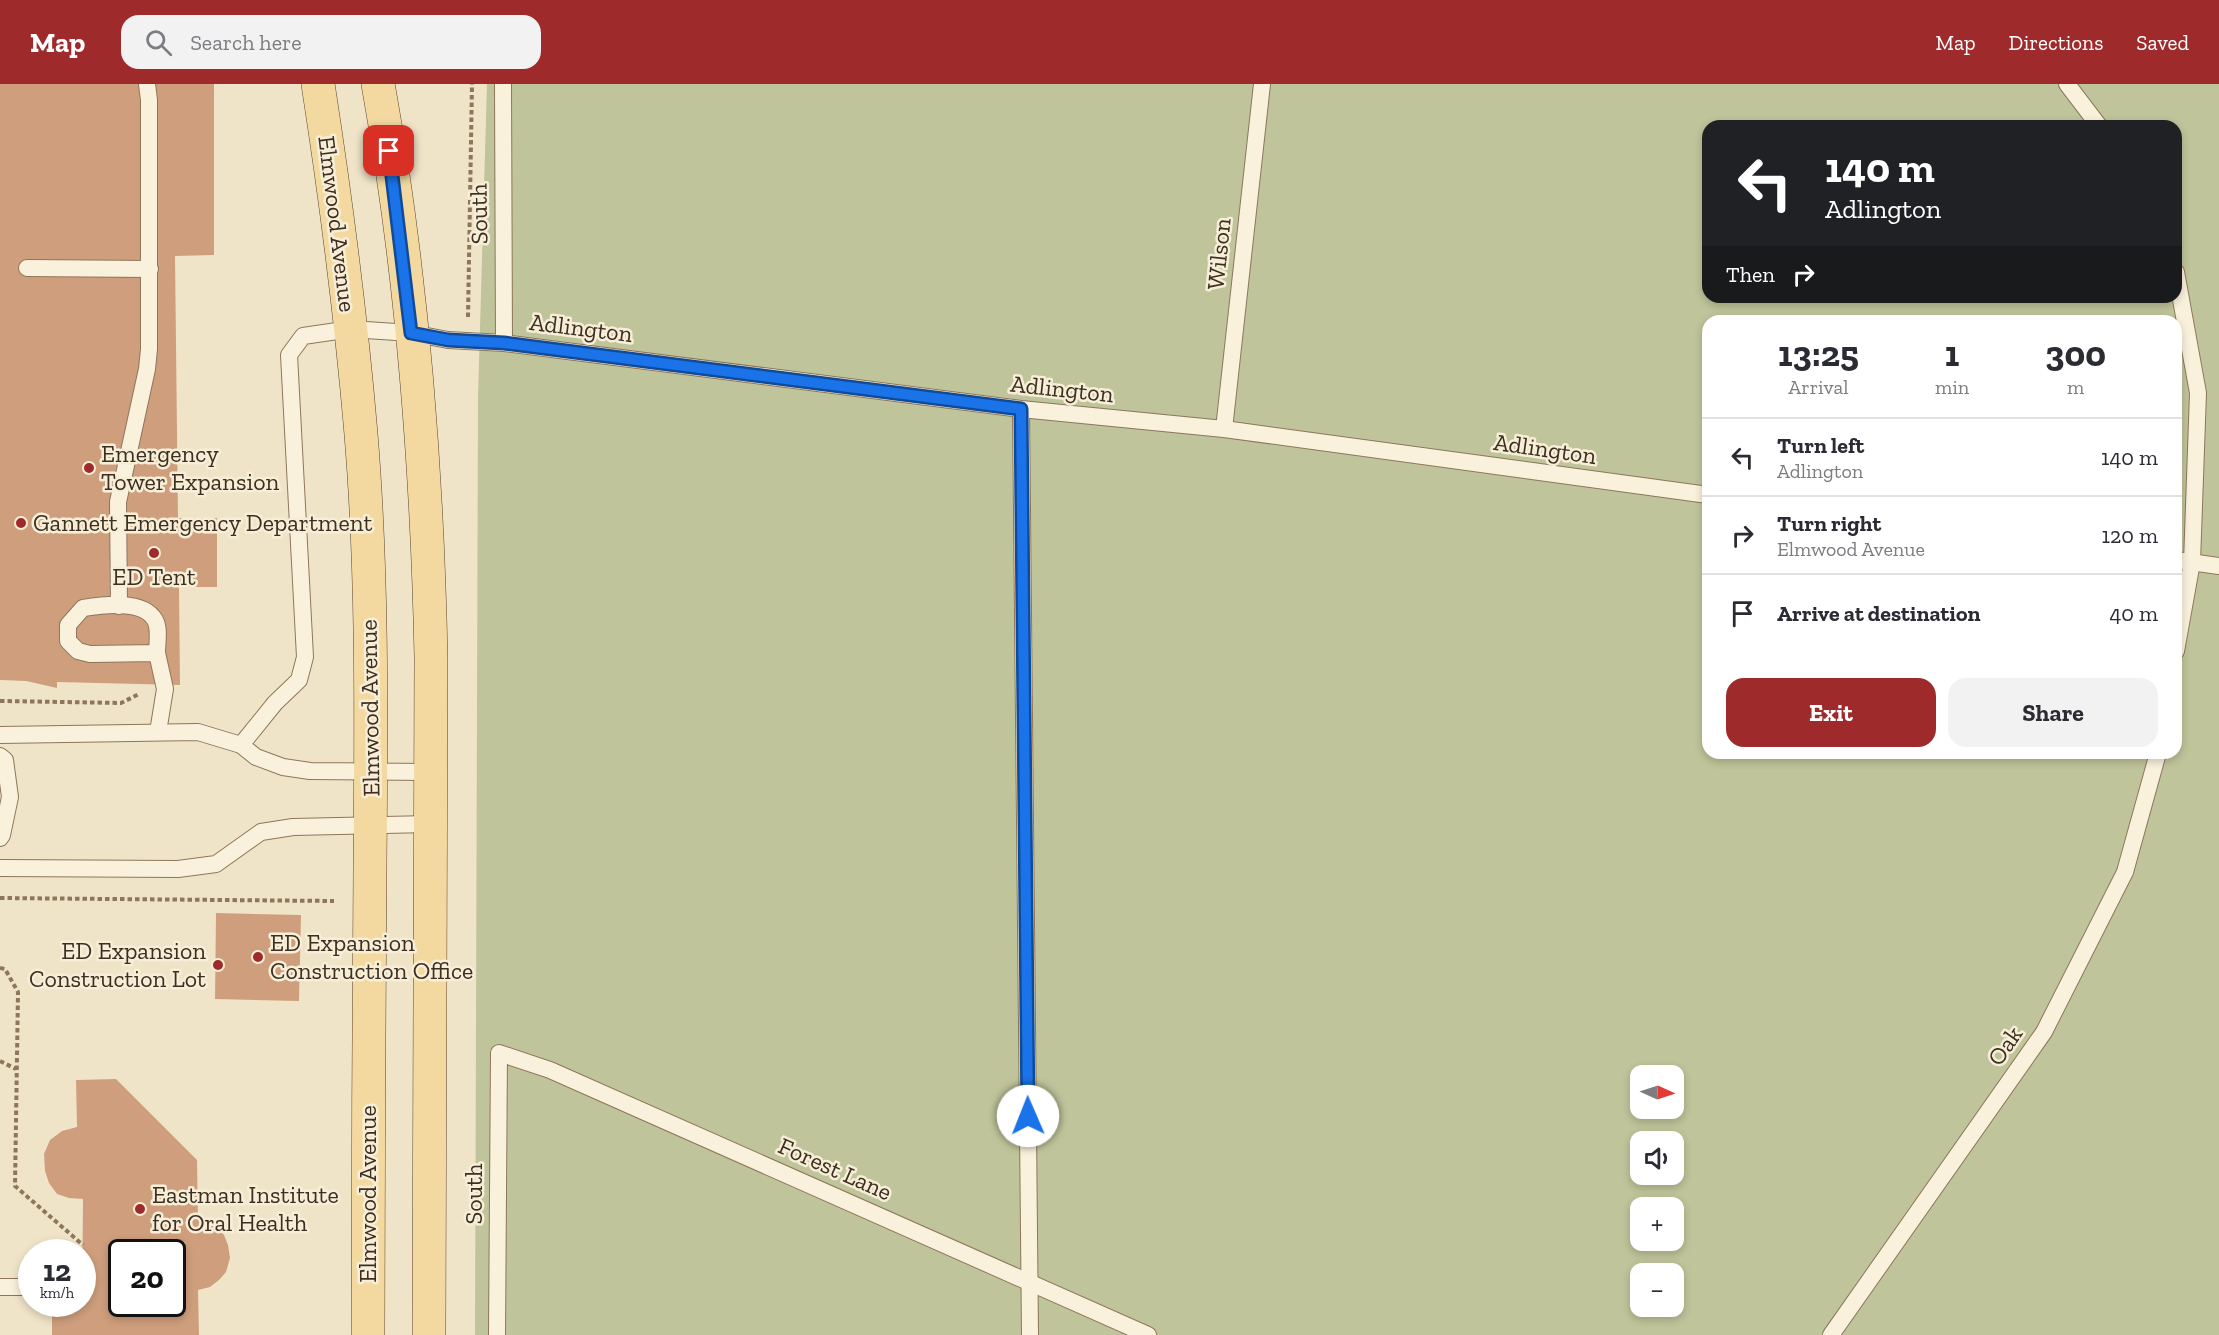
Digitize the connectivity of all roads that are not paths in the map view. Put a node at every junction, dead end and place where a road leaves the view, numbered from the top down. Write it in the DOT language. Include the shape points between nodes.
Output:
graph roads {
  1 [pos="147,84"];
  2 [pos="318,84"];
  3 [pos="378,84"];
  4 [pos="503,84"];
  5 [pos="1262,84"];
  6 [pos="2067,84"];
  7 [pos="2094,120"];
  8 [pos="27,268"];
  9 [pos="150,269"];
  10 [pos="2182,303"];
  11 [pos="351,329"];
  12 [pos="411,333"];
  13 [pos="504,343"];
  14 [pos="1021,409"];
  15 [pos="1224,429"];
  16 [pos="1702,494"];
  17 [pos="2184,561"];
  18 [pos="2219,566"];
  19 [pos="2182,584"];
  20 [pos="119,606"];
  21 [pos="157,653"];
  22 [pos="158,732"];
  23 [pos="0,735"];
  24 [pos="241,745"];
  25 [pos="0,756"];
  26 [pos="2156,759"];
  27 [pos="371,772"];
  28 [pos="430,772"];
  29 [pos="430,824"];
  30 [pos="371,825"];
  31 [pos="0,838"];
  32 [pos="0,868"];
  33 [pos="500,1053"];
  34 [pos="1030,1281"];
  35 [pos="0,1287"];
  36 [pos="18,1287"];
  37 [pos="368,1335"];
  38 [pos="429,1335"];
  39 [pos="497,1335"];
  40 [pos="1030,1335"];
  41 [pos="1148,1335"];
  42 [pos="1831,1335"];
  1 -- 9 [label="lane"];
  2 -- 11 [label="main road, Elmwood Avenue"];
  3 -- 12 [label="main road"];
  4 -- 13 [label="lane, South"];
  5 -- 15 [label="lane, Wilson"];
  6 -- 7 [label="lane"];
  8 -- 9 [label="lane"];
  9 -- 20 [label="lane" via="147,369 118,502"];
  10 -- 17 [label="lane" via="2198,393"];
  11 -- 12 [label="lane, Adlington"];
  11 -- 24 [label="lane, Adlington" via="303,336 288,355 305,657 299,680"];
  11 -- 27 [label="main road, Elmwood Avenue" via="368,563"];
  12 -- 13 [label="lane, Adlington" via="448,340"];
  12 -- 28 [label="main road" via="429,568"];
  13 -- 14 [label="lane, Adlington"];
  14 -- 15 [label="lane, Adlington"];
  14 -- 34 [label="lane"];
  15 -- 16 [label="lane, Adlington"];
  17 -- 18 [label="lane"];
  17 -- 19 [label="lane"];
  20 -- 21 [label="lane" via="134,606 154,619"];
  20 -- 21 [label="lane" via="83,608 68,625 68,641 78,651 90,654"];
  21 -- 22 [label="lane" via="165,689"];
  22 -- 23 [label="lane"];
  22 -- 24 [label="lane" via="198,732"];
  24 -- 27 [label="lane" via="256,757 283,767"];
  25 -- 31 [label="lane" via="5,760 10,797"];
  26 -- 42 [label="lane, Oak" via="2125,872 2044,1032"];
  27 -- 28 [label="lane"];
  27 -- 30 [label="main road, Elmwood Avenue"];
  28 -- 29 [label="main road"];
  29 -- 30 [label="lane"];
  29 -- 38 [label="main road"];
  30 -- 32 [label="lane" via="261,831 216,864 178,869"];
  30 -- 37 [label="main road, Elmwood Avenue"];
  33 -- 34 [label="lane, Forest Lane" via="550,1070"];
  33 -- 39 [label="lane, South"];
  34 -- 40 [label="lane"];
  34 -- 41 [label="lane, Forest Lane"];
  35 -- 36 [label="lane"];
}
